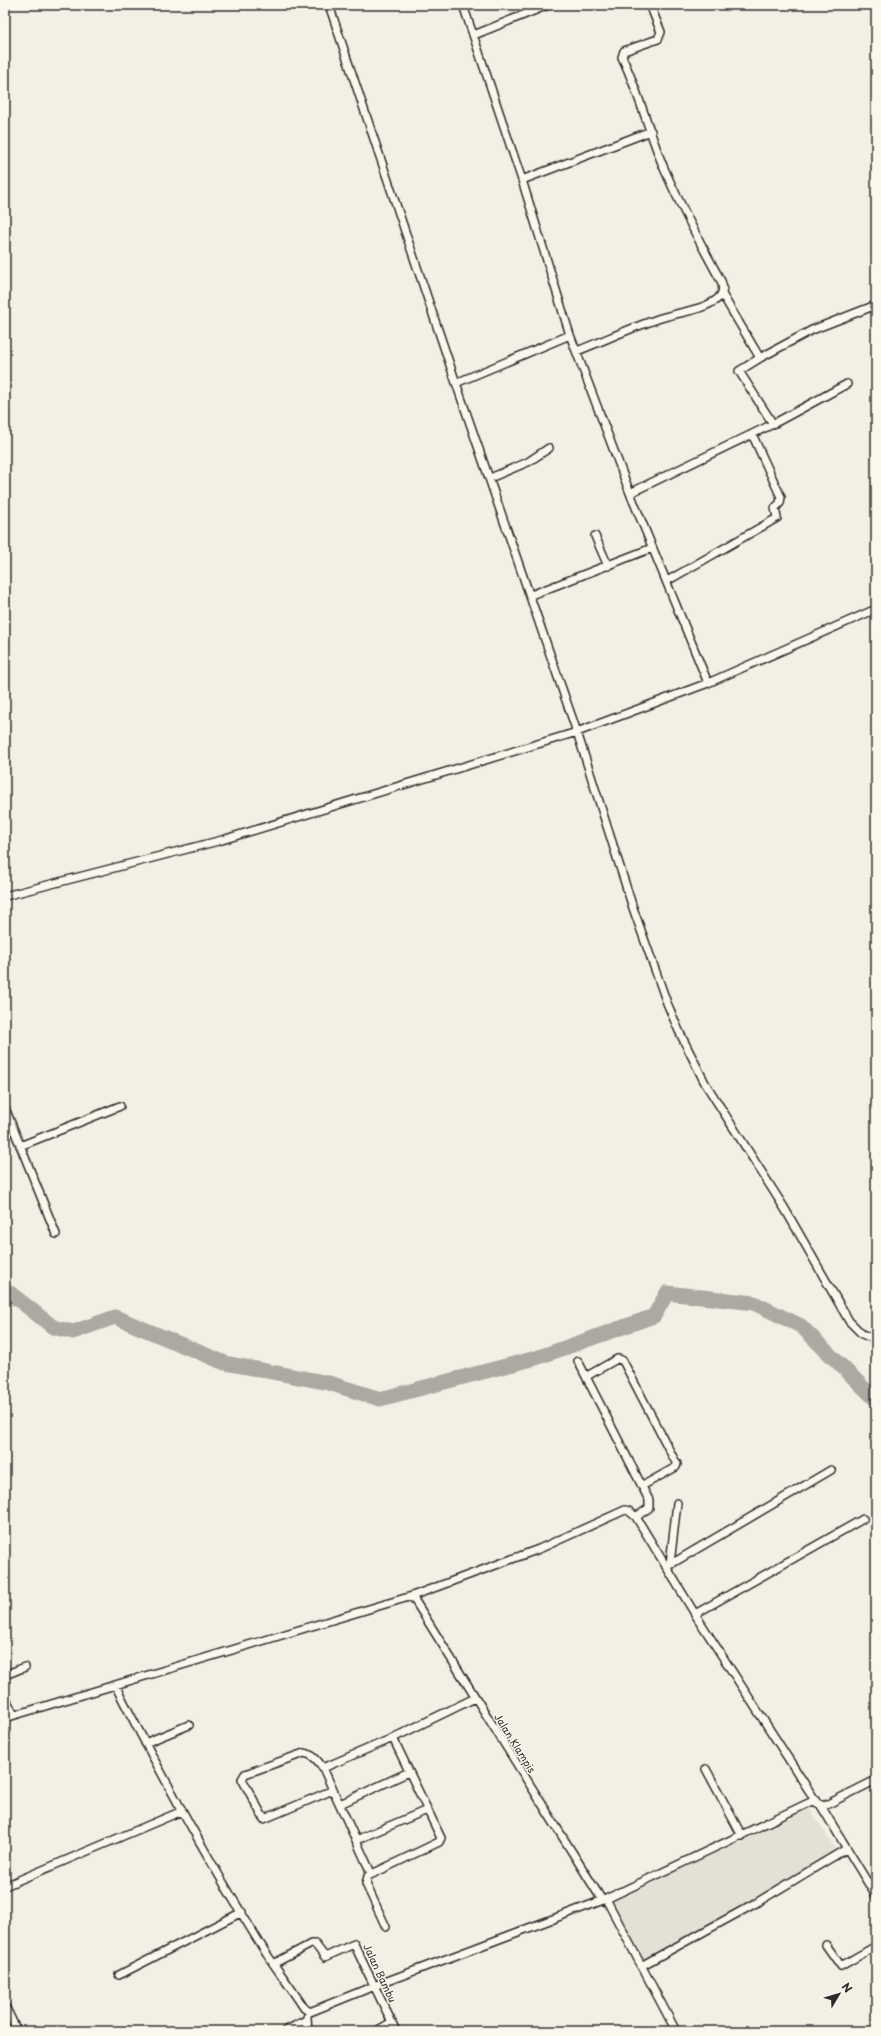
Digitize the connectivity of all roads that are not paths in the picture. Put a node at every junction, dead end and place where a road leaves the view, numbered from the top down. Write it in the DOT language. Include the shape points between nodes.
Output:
graph roads {
  1 [pos="329,5"];
  2 [pos="463,5"];
  3 [pos="548,5"];
  4 [pos="650,5"];
  5 [pos="474,35"];
  6 [pos="651,130"];
  7 [pos="522,180"];
  8 [pos="722,294"];
  9 [pos="876,305"];
  10 [pos="570,335"];
  11 [pos="577,351"];
  12 [pos="760,358"];
  13 [pos="456,383"];
  14 [pos="847,384"];
  15 [pos="773,424"];
  16 [pos="752,434"];
  17 [pos="549,448"];
  18 [pos="490,478"];
  19 [pos="630,493"];
  20 [pos="596,536"];
  21 [pos="652,548"];
  22 [pos="608,566"];
  23 [pos="667,581"];
  24 [pos="531,595"];
  25 [pos="876,609"];
  26 [pos="708,683"];
  27 [pos="577,732"];
  28 [pos="5,896"];
  29 [pos="120,1106"];
  30 [pos="5,1108"];
  31 [pos="13,1128"];
  32 [pos="5,1131"];
  33 [pos="20,1146"];
  34 [pos="56,1234"];
  35 [pos="876,1340"];
  36 [pos="578,1360"];
  37 [pos="587,1376"];
  38 [pos="831,1470"];
  39 [pos="642,1486"];
  40 [pos="677,1503"];
  41 [pos="636,1517"];
  42 [pos="863,1519"];
  43 [pos="668,1566"];
  44 [pos="412,1596"];
  45 [pos="695,1614"];
  46 [pos="25,1667"];
  47 [pos="5,1674"];
  48 [pos="115,1685"];
  49 [pos="5,1697"];
  50 [pos="475,1698"];
  51 [pos="14,1715"];
  52 [pos="5,1718"];
  53 [pos="189,1725"];
  54 [pos="393,1738"];
  55 [pos="145,1743"];
  56 [pos="323,1768"];
  57 [pos="706,1769"];
  58 [pos="409,1772"];
  59 [pos="876,1780"];
  60 [pos="333,1790"];
  61 [pos="814,1800"];
  62 [pos="340,1804"];
  63 [pos="821,1806"];
  64 [pos="427,1810"];
  65 [pos="182,1811"];
  66 [pos="742,1836"];
  67 [pos="356,1840"];
  68 [pos="846,1849"];
  69 [pos="371,1873"];
  70 [pos="5,1886"];
  71 [pos="876,1896"];
  72 [pos="604,1899"];
  73 [pos="242,1912"];
  74 [pos="386,1927"];
  75 [pos="826,1945"];
  76 [pos="876,1946"];
  77 [pos="275,1963"];
  78 [pos="641,1966"];
  79 [pos="119,1974"];
  80 [pos="374,1986"];
  81 [pos="5,2006"];
  82 [pos="308,2012"];
  83 [pos="306,2020"];
  84 [pos="392,2022"];
  85 [pos="17,2031"];
  86 [pos="285,2031"];
  87 [pos="308,2031"];
  88 [pos="376,2031"];
  89 [pos="396,2031"];
  90 [pos="676,2031"];
  1 -- 13 [label="street"];
  2 -- 5 [label="street"];
  3 -- 5 [label="street"];
  4 -- 6 [label="street" via="661,36 624,51 622,57"];
  5 -- 7 [label="street"];
  6 -- 7 [label="street"];
  6 -- 8 [label="street" via="684,213 723,285"];
  7 -- 10 [label="street"];
  8 -- 11 [label="street" via="702,306 655,320"];
  8 -- 12 [label="street"];
  9 -- 12 [label="street" via="812,330"];
  10 -- 11 [label="street"];
  10 -- 13 [label="street"];
  11 -- 19 [label="street"];
  12 -- 15 [label="street" via="739,371"];
  13 -- 18 [label="street"];
  14 -- 15 [label="street"];
  15 -- 16 [label="street"];
  16 -- 19 [label="street"];
  16 -- 23 [label="street" via="781,497 775,508 777,518"];
  17 -- 18 [label="street" via="528,462"];
  18 -- 24 [label="street"];
  19 -- 21 [label="street"];
  20 -- 22 [label="street"];
  21 -- 22 [label="street"];
  21 -- 23 [label="street"];
  22 -- 24 [label="street"];
  23 -- 26 [label="street"];
  24 -- 27 [label="street"];
  25 -- 26 [label="street"];
  26 -- 27 [label="street"];
  27 -- 28 [label="street" via="222,840"];
  27 -- 35 [label="street" via="633,908 667,1003 695,1064 722,1114 784,1209 849,1321 862,1334"];
  29 -- 33 [label="street"];
  30 -- 31 [label="street"];
  31 -- 32 [label="street"];
  31 -- 33 [label="street"];
  33 -- 34 [label="street"];
  36 -- 37 [label="street"];
  37 -- 39 [label="street"];
  37 -- 39 [label="street" via="617,1359 621,1360 677,1464 676,1467"];
  38 -- 43 [label="street"];
  39 -- 41 [label="street" via="650,1506"];
  40 -- 43 [label="street"];
  41 -- 43 [label="street"];
  41 -- 44 [label="street" via="625,1510 539,1549"];
  42 -- 45 [label="street"];
  43 -- 45 [label="street"];
  44 -- 48 [label="street"];
  44 -- 50 [label="street, Jalan Klampis"];
  45 -- 61 [label="street"];
  46 -- 47 [label="street"];
  48 -- 51 [label="street"];
  48 -- 55 [label="street"];
  49 -- 51 [label="street"];
  50 -- 54 [label="street"];
  50 -- 72 [label="street, Jalan Klampis"];
  51 -- 52 [label="street"];
  53 -- 55 [label="street"];
  54 -- 56 [label="street"];
  54 -- 58 [label="street"];
  55 -- 65 [label="street"];
  56 -- 60 [label="street"];
  56 -- 60 [label="street" via="318,1760 304,1753 244,1774 242,1781 264,1818"];
  57 -- 66 [label="street"];
  58 -- 62 [label="street"];
  58 -- 64 [label="street"];
  59 -- 63 [label="street"];
  60 -- 62 [label="street"];
  61 -- 63 [label="street"];
  61 -- 66 [label="street"];
  62 -- 67 [label="street"];
  63 -- 68 [label="street"];
  64 -- 67 [label="street"];
  64 -- 69 [label="street" via="441,1835 441,1840"];
  65 -- 70 [label="street"];
  65 -- 73 [label="street"];
  66 -- 72 [label="street"];
  67 -- 69 [label="street"];
  68 -- 71 [label="street"];
  68 -- 78 [label="street" via="756,1903"];
  69 -- 74 [label="street" via="366,1878 366,1884"];
  72 -- 78 [label="street, Jalan Klampis"];
  72 -- 80 [label="street"];
  73 -- 77 [label="street"];
  73 -- 79 [label="street"];
  75 -- 76 [label="street" via="841,1966"];
  77 -- 80 [label="street, Jalan Bambu" via="311,1944 315,1944 325,1957 354,1944"];
  77 -- 82 [label="street"];
  78 -- 90 [label="street, Jalan Klampis"];
  80 -- 82 [label="street"];
  80 -- 84 [label="street, Jalan Bambu"];
  81 -- 85 [label="street"];
  82 -- 83 [label="street"];
  83 -- 86 [label="street"];
  83 -- 87 [label="street"];
  84 -- 88 [label="street"];
  84 -- 89 [label="street, Jalan Bambu"];
}
